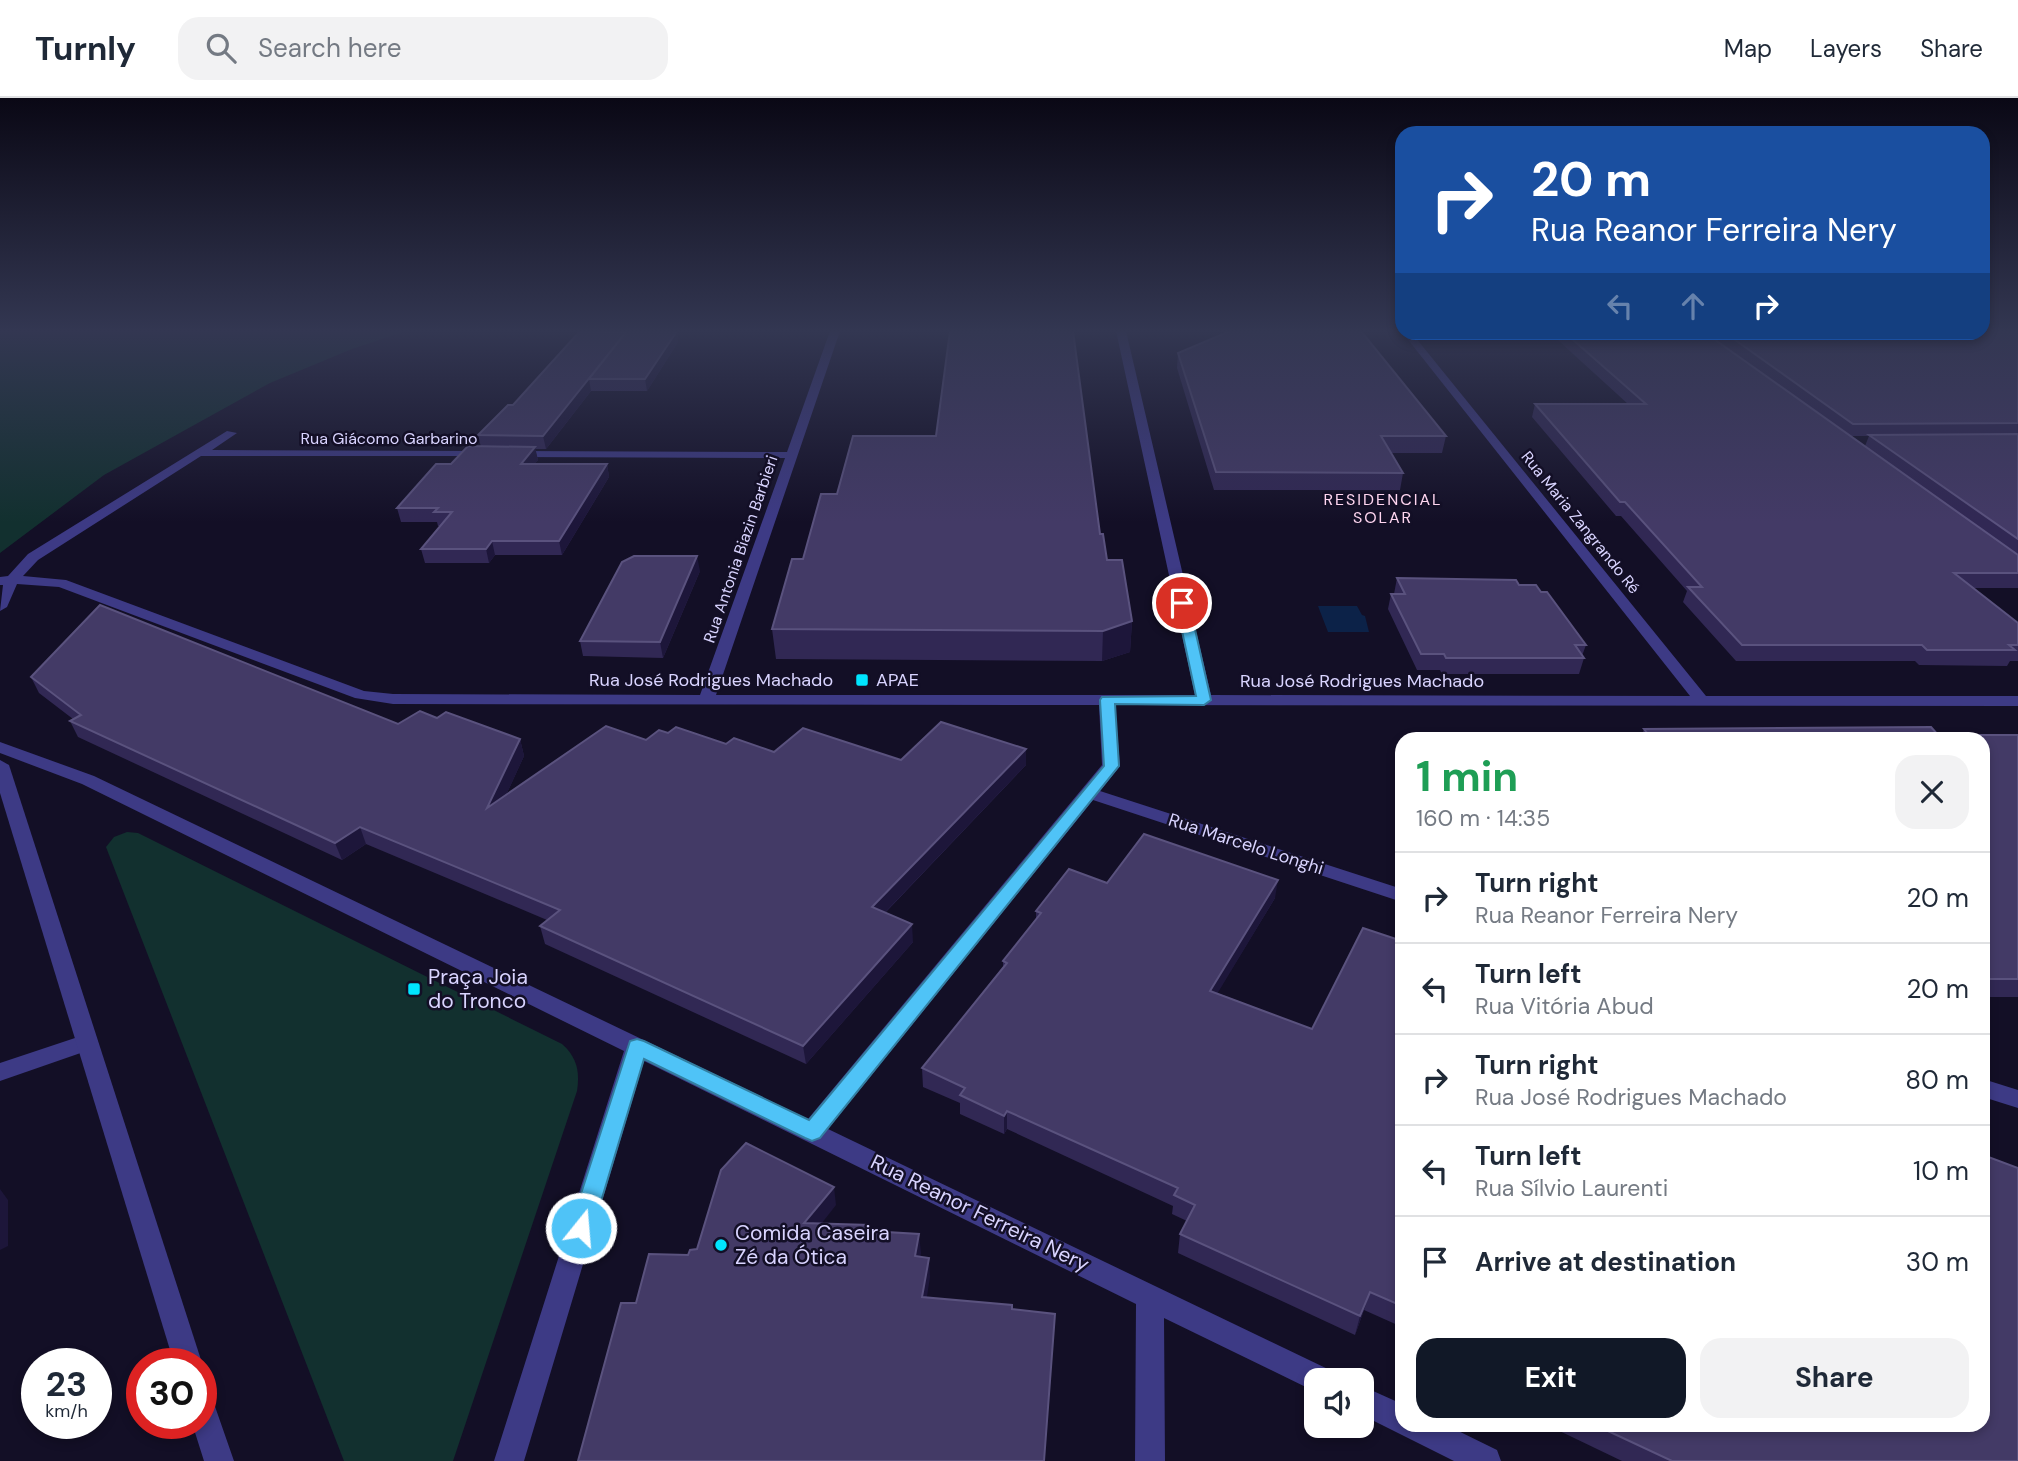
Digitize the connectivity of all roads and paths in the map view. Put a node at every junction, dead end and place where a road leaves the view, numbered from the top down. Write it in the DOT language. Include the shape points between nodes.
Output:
graph roads {
  1 [pos="812,395"];
  2 [pos="1135,395"];
  3 [pos="1456,395"];
  4 [pos="231,433"];
  5 [pos="197,453"];
  6 [pos="791,455"];
  7 [pos="6,580"];
  8 [pos="0,607"];
  9 [pos="706,699"];
  10 [pos="1107,700"];
  11 [pos="1204,700"];
  12 [pos="1702,701"];
  13 [pos="2018,701"];
  14 [pos="0,747"];
  15 [pos="0,765"];
  16 [pos="1090,793"];
  17 [pos="1395,894"];
  18 [pos="88,1042"];
  19 [pos="637,1047"];
  20 [pos="0,1072"];
  21 [pos="1990,1088"];
  22 [pos="2018,1088"];
  23 [pos="1990,1090"];
  24 [pos="2018,1099"];
  25 [pos="812,1132"];
  26 [pos="1150,1297"];
  27 [pos="183,1348"];
  28 [pos="1304,1372"];
  29 [pos="1374,1406"];
  30 [pos="1395,1416"];
  31 [pos="1427,1432"];
  32 [pos="212,1439"];
  33 [pos="219,1461"];
  34 [pos="509,1461"];
  35 [pos="1150,1461"];
  36 [pos="1486,1461"];
  1 -- 6 [label="street, Rua Antonia Biazin Barbieri"];
  2 -- 11 [label="street"];
  3 -- 12 [label="street, Rua Maria Zangrando Ré"];
  4 -- 5 [label="street"];
  5 -- 6 [label="street, Rua Giácomo Garbarino"];
  5 -- 7 [label="street" via="33,557"];
  6 -- 9 [label="street, Rua Antonia Biazin Barbieri"];
  7 -- 8 [label="street"];
  7 -- 9 [label="street, Rua José Rodrigues Machado" via="61,583 377,698"];
  9 -- 10 [label="street, Rua José Rodrigues Machado"];
  10 -- 11 [label="street, Rua José Rodrigues Machado"];
  10 -- 16 [label="street" via="1111,766"];
  11 -- 12 [label="street, Rua José Rodrigues Machado"];
  12 -- 13 [label="street, Rua José Rodrigues Machado"];
  14 -- 19 [label="street, Rua Reanor Ferreira Nery" via="88,780"];
  15 -- 18 [label="street"];
  16 -- 17 [label="street, Rua Marcelo Longhi"];
  16 -- 25 [label="street"];
  18 -- 20 [label="street"];
  18 -- 27 [label="street"];
  19 -- 25 [label="street, Rua Reanor Ferreira Nery"];
  19 -- 34 [label="street"];
  21 -- 22 [label="street"];
  23 -- 24 [label="street"];
  25 -- 26 [label="street, Rua Reanor Ferreira Nery"];
  26 -- 28 [label="street, Rua Reanor Ferreira Nery"];
  26 -- 35 [label="street"];
  29 -- 30 [label="street"];
  31 -- 36 [label="street"];
  32 -- 33 [label="street"];
}
